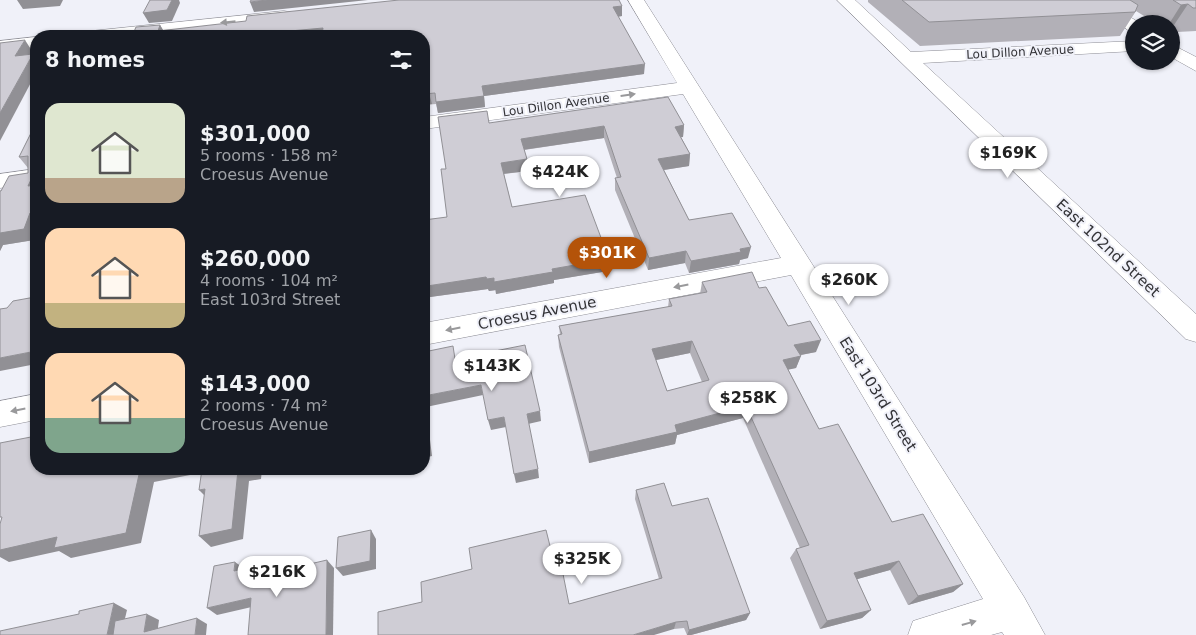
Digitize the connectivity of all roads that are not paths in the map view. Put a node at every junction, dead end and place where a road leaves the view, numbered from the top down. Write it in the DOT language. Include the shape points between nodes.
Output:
graph roads {
  1 [pos="636,0"];
  2 [pos="845,0"];
  3 [pos="1093,0"];
  4 [pos="296,14"];
  5 [pos="1125,20"];
  6 [pos="147,30"];
  7 [pos="30,43"];
  8 [pos="1196,43"];
  9 [pos="1180,44"];
  10 [pos="0,46"];
  11 [pos="1125,46"];
  12 [pos="1180,55"];
  13 [pos="906,58"];
  14 [pos="1196,65"];
  15 [pos="689,87"];
  16 [pos="430,122"];
  17 [pos="30,177"];
  18 [pos="0,181"];
  19 [pos="798,264"];
  20 [pos="1196,331"];
  21 [pos="430,333"];
  22 [pos="30,408"];
  23 [pos="0,414"];
  24 [pos="1019,623"];
  25 [pos="927,635"];
  1 -- 15 [label="street, East 103rd Street"];
  2 -- 13 [label="street, East 102nd Street"];
  3 -- 5 [label="street"];
  4 -- 6 [label="street, one-way"];
  7 -- 10 [label="street"];
  8 -- 9 [label="street"];
  11 -- 13 [label="street, Lou Dillon Avenue"];
  12 -- 14 [label="street"];
  13 -- 20 [label="street, East 102nd Street"];
  16 -- 15 [label="street, Lou Dillon Avenue, one-way"];
  15 -- 19 [label="street, East 103rd Street"];
  17 -- 18 [label="street"];
  19 -- 21 [label="street, Croesus Avenue, one-way"];
  19 -- 24 [label="street, East 103rd Street"];
  22 -- 23 [label="street, one-way"];
  25 -- 24 [label="street, one-way"];
}
